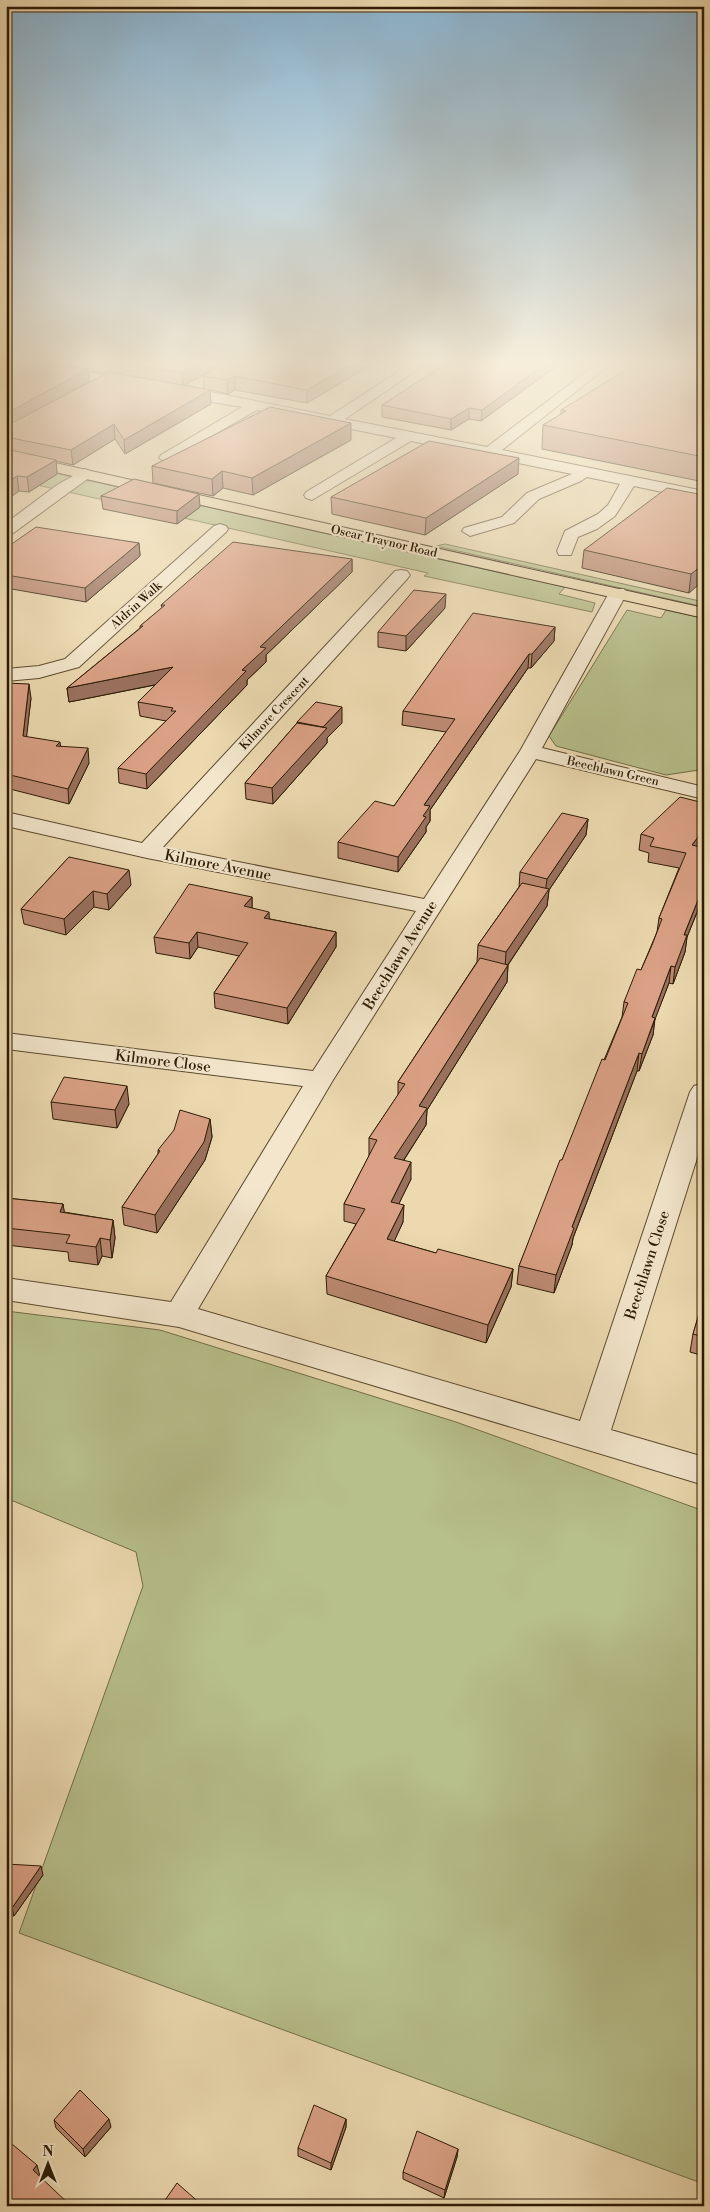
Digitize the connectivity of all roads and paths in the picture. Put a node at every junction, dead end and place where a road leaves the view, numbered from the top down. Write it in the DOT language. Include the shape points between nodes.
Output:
graph roads {
  1 [pos="51,466"];
  2 [pos="359,466"];
  3 [pos="554,466"];
  4 [pos="583,472"];
  5 [pos="85,474"];
  6 [pos="630,482"];
  7 [pos="312,495"];
  8 [pos="704,496"];
  9 [pos="220,529"];
  10 [pos="6,531"];
  11 [pos="470,531"];
  12 [pos="564,551"];
  13 [pos="402,575"];
  14 [pos="618,593"];
  15 [pos="704,613"];
  16 [pos="6,675"];
  17 [pos="530,751"];
  18 [pos="701,789"];
  19 [pos="6,819"];
  20 [pos="147,851"];
  21 [pos="430,907"];
  22 [pos="6,1041"];
  23 [pos="320,1080"];
  24 [pos="704,1092"];
  25 [pos="6,1289"];
  26 [pos="179,1315"];
  27 [pos="591,1438"];
  28 [pos="704,1471"];
  1 -- 5 [label="main road, Oscar Traynor Road"];
  2 -- 7 [label="street"];
  3 -- 4 [label="street"];
  4 -- 6 [label="street"];
  4 -- 11 [label="street" via="533,496 508,520"];
  5 -- 10 [label="street"];
  5 -- 14 [label="main road, Oscar Traynor Road"];
  6 -- 8 [label="street"];
  6 -- 12 [label="street" via="623,487 618,503 608,514 571,534"];
  9 -- 16 [label="street, Aldrin Walk" via="72,663 47,672"];
  13 -- 20 [label="street, Kilmore Crescent"];
  14 -- 15 [label="main road, Oscar Traynor Road"];
  14 -- 17 [label="street, Beechlawn Avenue"];
  17 -- 18 [label="street, Beechlawn Green"];
  17 -- 21 [label="street, Beechlawn Avenue"];
  19 -- 20 [label="street, Kilmore Avenue"];
  20 -- 21 [label="street, Kilmore Avenue"];
  21 -- 23 [label="street, Beechlawn Avenue"];
  22 -- 23 [label="street, Kilmore Close"];
  23 -- 26 [label="street, Beechlawn Avenue"];
  24 -- 27 [label="street, Beechlawn Close"];
  25 -- 26 [label="street"];
  26 -- 27 [label="street"];
  27 -- 28 [label="street"];
}
